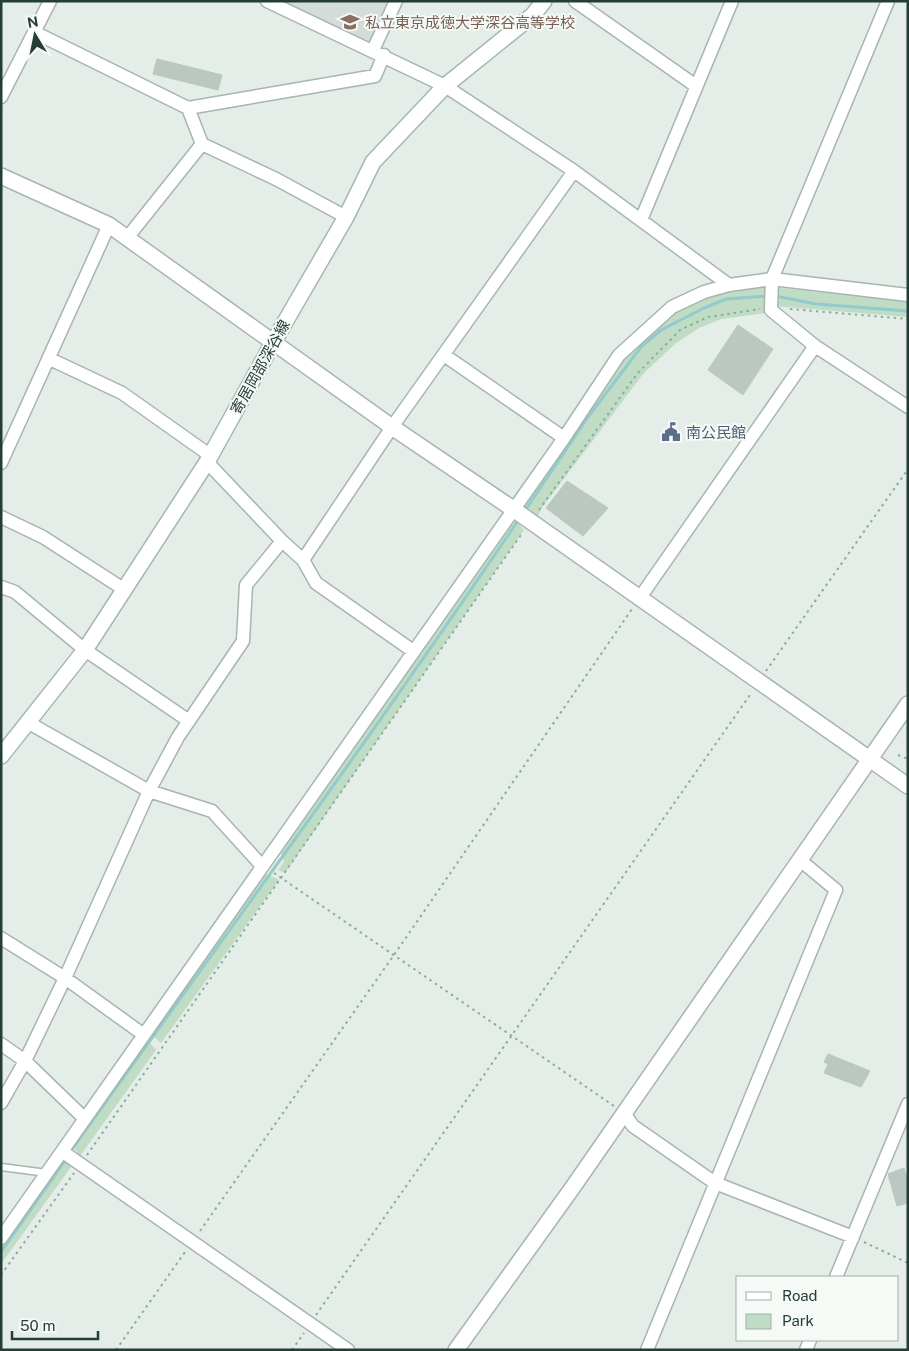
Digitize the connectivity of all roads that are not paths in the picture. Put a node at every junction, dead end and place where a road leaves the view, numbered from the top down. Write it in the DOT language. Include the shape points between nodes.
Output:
graph roads {
  1 [pos="50,1"];
  2 [pos="267,1"];
  3 [pos="396,1"];
  4 [pos="544,1"];
  5 [pos="575,1"];
  6 [pos="732,1"];
  7 [pos="888,1"];
  8 [pos="34,32"];
  9 [pos="378,53"];
  10 [pos="445,86"];
  11 [pos="696,86"];
  12 [pos="1,97"];
  13 [pos="188,108"];
  14 [pos="202,144"];
  15 [pos="574,171"];
  16 [pos="1,176"];
  17 [pos="346,217"];
  18 [pos="641,220"];
  19 [pos="109,225"];
  20 [pos="127,238"];
  21 [pos="771,283"];
  22 [pos="730,285"];
  23 [pos="908,295"];
  24 [pos="274,341"];
  25 [pos="815,346"];
  26 [pos="444,354"];
  27 [pos="50,359"];
  28 [pos="908,407"];
  29 [pos="392,427"];
  30 [pos="564,438"];
  31 [pos="209,459"];
  32 [pos="1,463"];
  33 [pos="512,509"];
  34 [pos="1,517"];
  35 [pos="282,541"];
  36 [pos="303,560"];
  37 [pos="1,587"];
  38 [pos="125,590"];
  39 [pos="639,599"];
  40 [pos="85,650"];
  41 [pos="413,651"];
  42 [pos="908,704"];
  43 [pos="189,721"];
  44 [pos="29,723"];
  45 [pos="1,756"];
  46 [pos="870,760"];
  47 [pos="908,786"];
  48 [pos="149,791"];
  49 [pos="800,860"];
  50 [pos="262,866"];
  51 [pos="1,938"];
  52 [pos="65,978"];
  53 [pos="144,1035"];
  54 [pos="1,1044"];
  55 [pos="25,1061"];
  56 [pos="1,1104"];
  57 [pos="908,1104"];
  58 [pos="624,1113"];
  59 [pos="85,1119"];
  60 [pos="63,1152"];
  61 [pos="1,1167"];
  62 [pos="47,1173"];
  63 [pos="715,1183"];
  64 [pos="853,1237"];
  65 [pos="1,1238"];
  66 [pos="836,1276"];
  67 [pos="348,1350"];
  68 [pos="456,1350"];
  69 [pos="647,1350"];
  1 -- 8 [label="street"];
  2 -- 9 [label="street"];
  3 -- 9 [label="street"];
  4 -- 10 [label="street, 寄居岡部深谷線" via="533,14"];
  5 -- 11 [label="street"];
  6 -- 11 [label="street"];
  7 -- 21 [label="street"];
  8 -- 12 [label="street"];
  8 -- 13 [label="street"];
  9 -- 10 [label="street"];
  9 -- 13 [label="street" via="375,76"];
  10 -- 15 [label="street"];
  10 -- 17 [label="street, 寄居岡部深谷線" via="373,162"];
  11 -- 18 [label="street"];
  13 -- 14 [label="street"];
  14 -- 17 [label="street"];
  14 -- 20 [label="street"];
  15 -- 18 [label="street"];
  15 -- 26 [label="street"];
  16 -- 19 [label="street"];
  17 -- 24 [label="street, 寄居岡部深谷線"];
  18 -- 22 [label="street"];
  19 -- 20 [label="street"];
  19 -- 27 [label="street"];
  20 -- 24 [label="street"];
  21 -- 22 [label="street"];
  21 -- 23 [label="street"];
  21 -- 25 [label="street" via="771,309"];
  22 -- 30 [label="street" via="704,292 672,307 652,323 619,354"];
  24 -- 29 [label="street"];
  24 -- 31 [label="street, 寄居岡部深谷線"];
  25 -- 28 [label="street"];
  25 -- 39 [label="street"];
  26 -- 29 [label="street"];
  26 -- 30 [label="street"];
  27 -- 31 [label="street" via="122,393"];
  27 -- 32 [label="street"];
  29 -- 33 [label="street"];
  29 -- 36 [label="street"];
  30 -- 33 [label="street"];
  31 -- 35 [label="street"];
  31 -- 38 [label="street, 寄居岡部深谷線"];
  33 -- 39 [label="street"];
  33 -- 41 [label="street"];
  34 -- 38 [label="street" via="43,537"];
  35 -- 36 [label="street"];
  35 -- 43 [label="street" via="246,585 243,641"];
  36 -- 41 [label="street" via="316,582"];
  37 -- 40 [label="street" via="15,592"];
  38 -- 40 [label="street, 寄居岡部深谷線"];
  39 -- 46 [label="street"];
  40 -- 43 [label="street"];
  40 -- 44 [label="street, 寄居岡部深谷線"];
  41 -- 50 [label="street"];
  42 -- 46 [label="street"];
  43 -- 48 [label="street"];
  44 -- 45 [label="street, 寄居岡部深谷線"];
  44 -- 48 [label="street"];
  46 -- 47 [label="street"];
  46 -- 49 [label="street"];
  48 -- 50 [label="street" via="212,811"];
  48 -- 52 [label="street"];
  49 -- 58 [label="street"];
  49 -- 63 [label="street" via="836,890"];
  50 -- 53 [label="street"];
  51 -- 52 [label="street"];
  52 -- 53 [label="street"];
  52 -- 55 [label="street"];
  53 -- 59 [label="street"];
  54 -- 55 [label="street"];
  55 -- 56 [label="street"];
  55 -- 59 [label="street"];
  57 -- 64 [label="street"];
  58 -- 63 [label="street" via="633,1126"];
  58 -- 68 [label="street"];
  59 -- 60 [label="street"];
  60 -- 62 [label="street"];
  60 -- 67 [label="street"];
  61 -- 62 [label="lane"];
  62 -- 65 [label="street"];
  63 -- 64 [label="street"];
  63 -- 69 [label="street"];
  64 -- 66 [label="street"];
}
